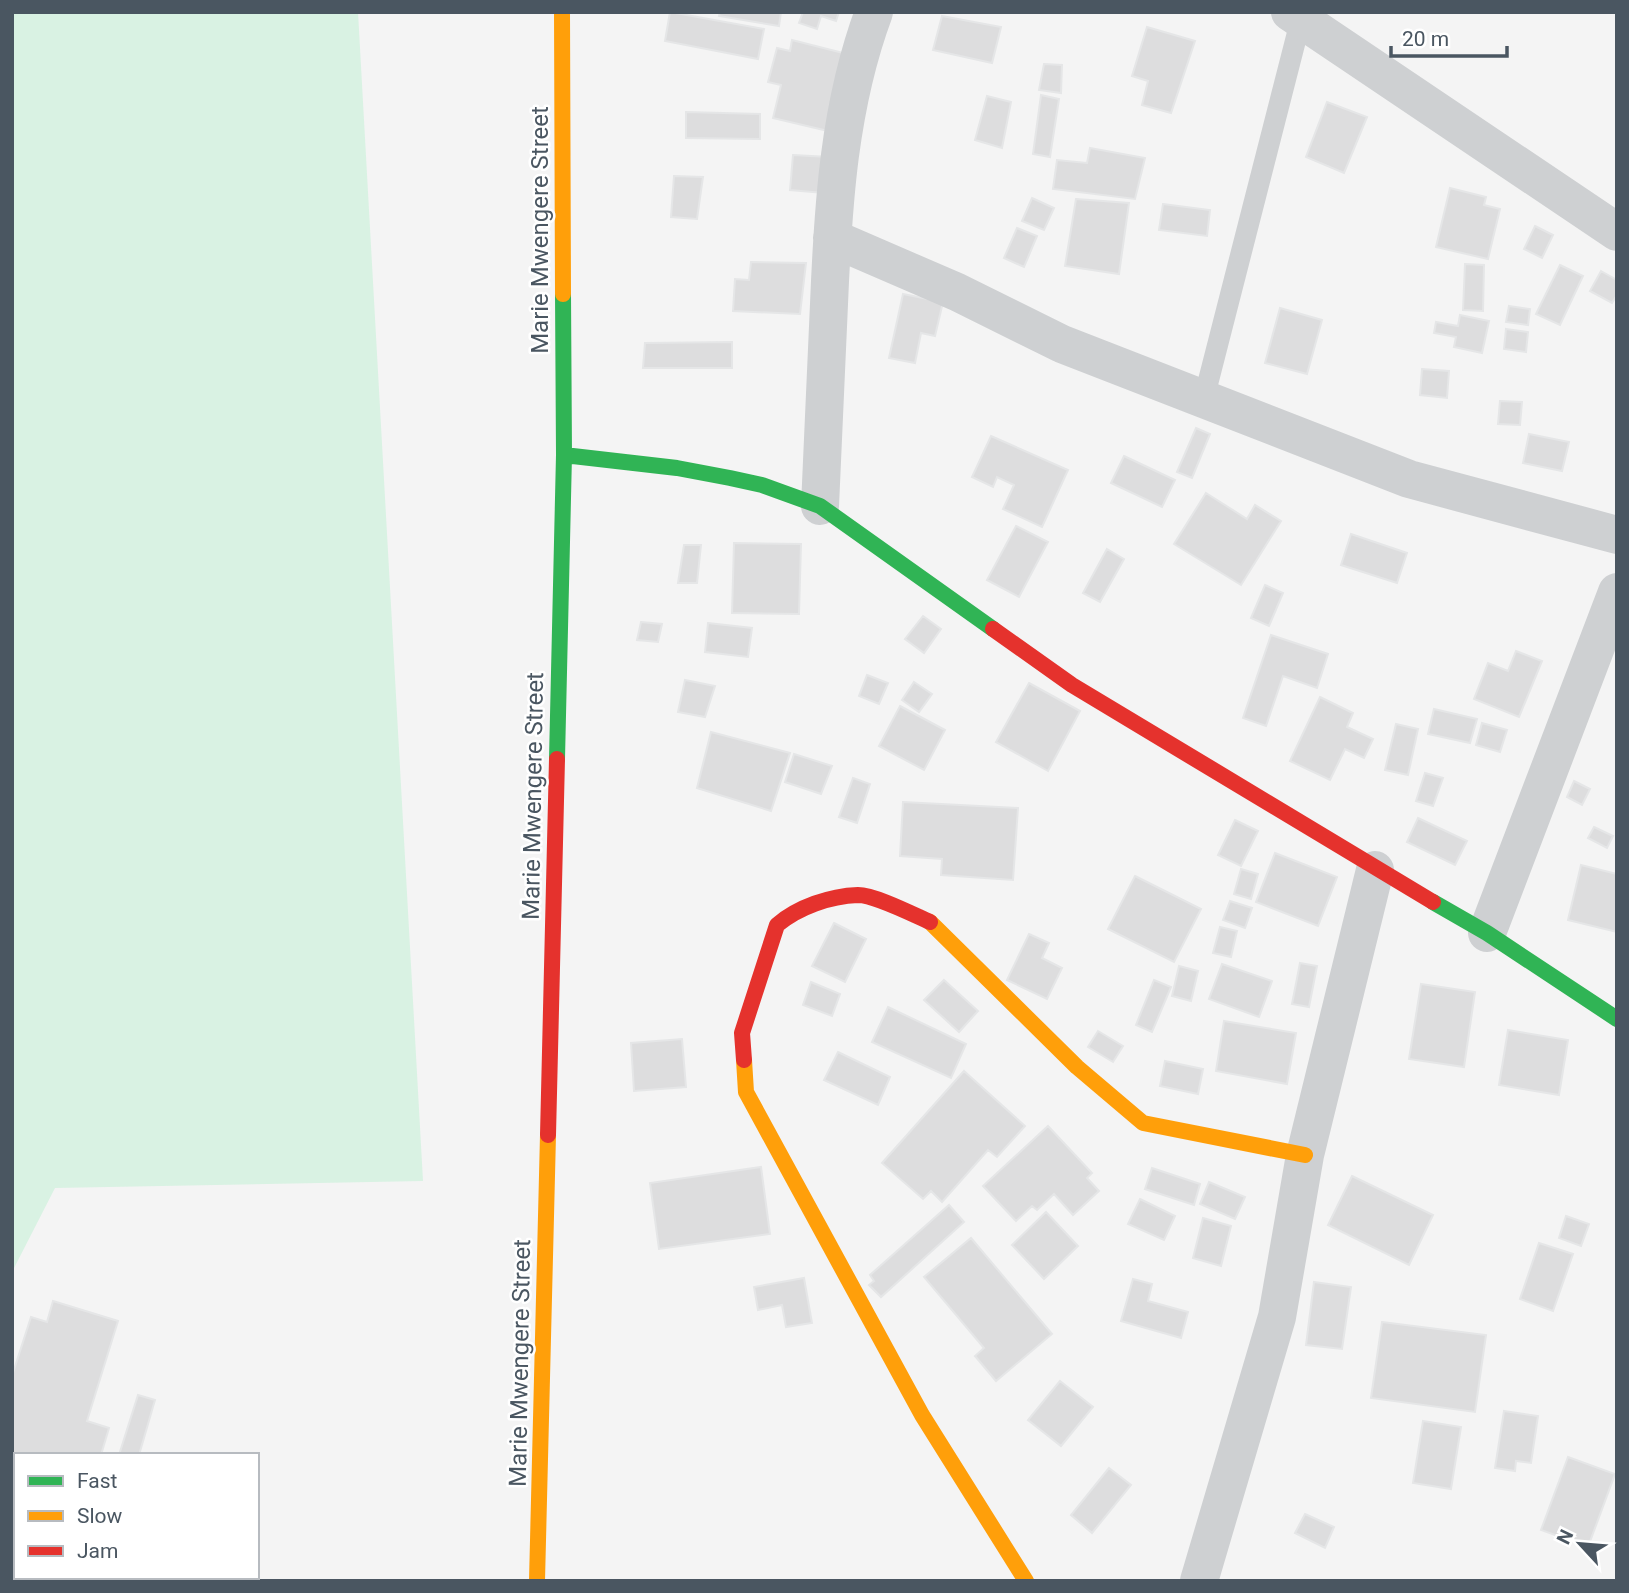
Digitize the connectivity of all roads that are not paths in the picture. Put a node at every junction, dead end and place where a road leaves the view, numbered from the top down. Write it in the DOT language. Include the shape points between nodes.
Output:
graph roads {
  1 [pos="562,12"];
  2 [pos="874,12"];
  3 [pos="1295,16"];
  4 [pos="1617,232"];
  5 [pos="832,238"];
  6 [pos="1204,398"];
  7 [pos="564,455"];
  8 [pos="820,506"];
  9 [pos="1617,535"];
  10 [pos="1617,592"];
  11 [pos="1375,870"];
  12 [pos="1487,933"];
  13 [pos="1617,1019"];
  14 [pos="1305,1155"];
  15 [pos="537,1581"];
  16 [pos="1026,1581"];
  17 [pos="1199,1581"];
  1 -- 7 [label="street, Marie Mwengere Street"];
  2 -- 5 [label="street" via="861,48 839,148"];
  3 -- 4 [label="street"];
  3 -- 6 [label="lane"];
  5 -- 6 [label="street" via="1062,344"];
  5 -- 8 [label="street"];
  6 -- 9 [label="street" via="1409,479"];
  7 -- 8 [label="street" via="730,478"];
  7 -- 15 [label="street, Marie Mwengere Street"];
  8 -- 11 [label="street" via="1072,685"];
  10 -- 12 [label="street"];
  11 -- 12 [label="street"];
  11 -- 14 [label="street"];
  12 -- 13 [label="street"];
  14 -- 16 [label="street" via="1143,1123 1077,1067 930,922 860,895 810,905 777,925 742,1034 746,1092 922,1415"];
  14 -- 17 [label="street" via="1277,1317"];
}
